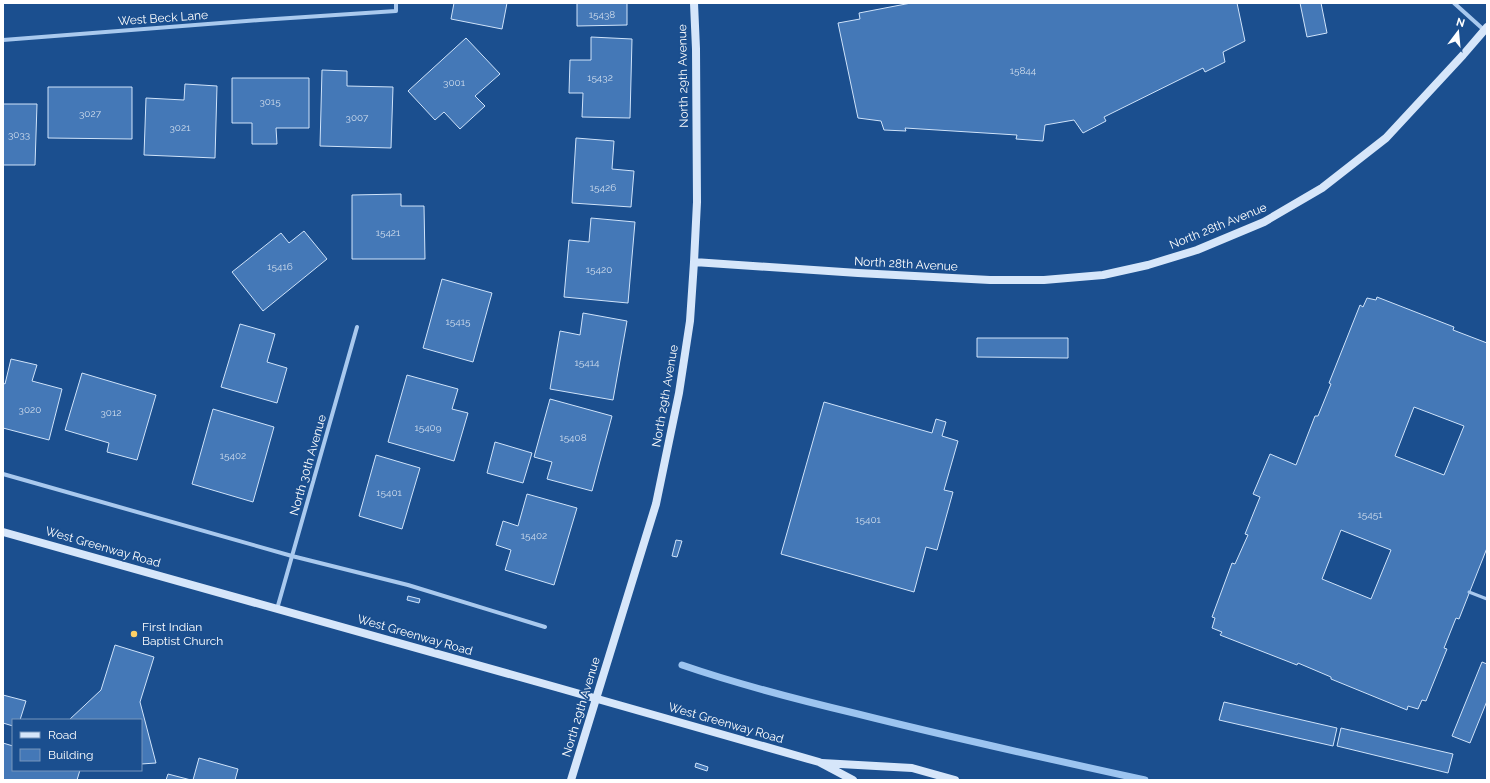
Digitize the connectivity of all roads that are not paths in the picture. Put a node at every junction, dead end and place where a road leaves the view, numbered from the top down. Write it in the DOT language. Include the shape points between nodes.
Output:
graph roads {
  1 [pos="396,3"];
  2 [pos="694,3"];
  3 [pos="1454,3"];
  4 [pos="1486,28"];
  5 [pos="3,40"];
  6 [pos="694,262"];
  7 [pos="357,327"];
  8 [pos="3,474"];
  9 [pos="3,532"];
  10 [pos="292,556"];
  11 [pos="1470,592"];
  12 [pos="1487,599"];
  13 [pos="277,609"];
  14 [pos="545,627"];
  15 [pos="596,698"];
  16 [pos="819,762"];
  17 [pos="571,780"];
  18 [pos="853,780"];
  19 [pos="956,780"];
  1 -- 5 [label="street, West Beck Lane" via="396,11"];
  2 -- 6 [label="street, North 29th Avenue" via="697,202"];
  3 -- 4 [label="street"];
  4 -- 6 [label="street, North 28th Avenue" via="1386,138 1322,188 1264,222 1197,250 1148,265 1103,275 1044,280 990,280"];
  6 -- 15 [label="street, North 29th Avenue" via="690,321 664,470 647,535"];
  7 -- 10 [label="street, North 30th Avenue"];
  8 -- 10 [label="street"];
  9 -- 13 [label="street, West Greenway Road"];
  10 -- 13 [label="street, North 30th Avenue"];
  10 -- 14 [label="street" via="415,587"];
  11 -- 12 [label="lane"];
  13 -- 15 [label="street, West Greenway Road"];
  15 -- 16 [label="street, West Greenway Road"];
  15 -- 17 [label="street, North 29th Avenue"];
  16 -- 18 [label="street, West Greenway Road"];
  16 -- 19 [label="street, West Greenway Road" via="912,768"];
}
